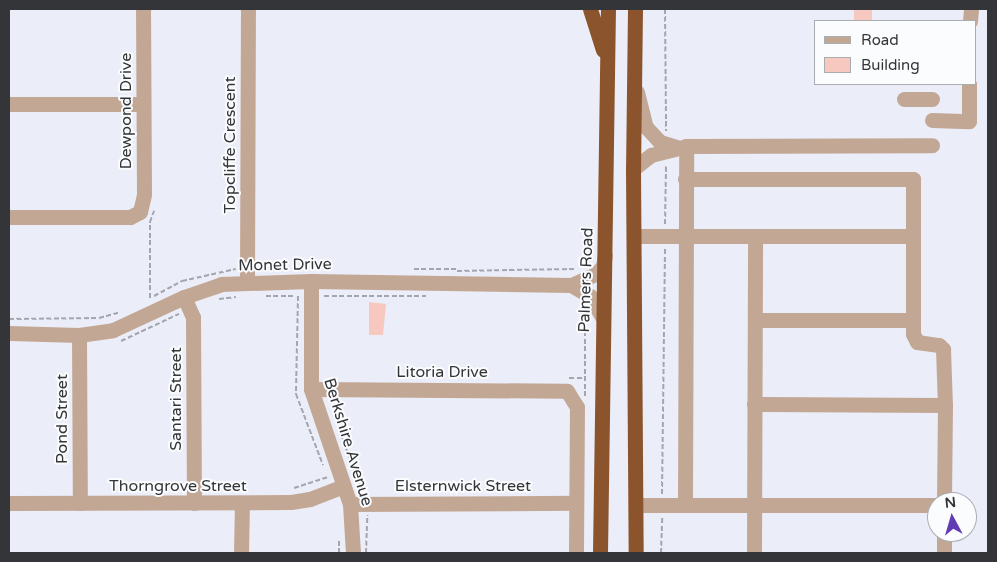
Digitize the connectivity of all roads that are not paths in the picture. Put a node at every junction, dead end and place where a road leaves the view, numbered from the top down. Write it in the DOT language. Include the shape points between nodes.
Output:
graph roads {
  1 [pos="143,9"];
  2 [pos="248,9"];
  3 [pos="590,9"];
  4 [pos="608,9"];
  5 [pos="635,9"];
  6 [pos="608,66"];
  7 [pos="634,84"];
  8 [pos="969,85"];
  9 [pos="904,99"];
  10 [pos="932,99"];
  11 [pos="9,104"];
  12 [pos="144,104"];
  13 [pos="932,120"];
  14 [pos="932,145"];
  15 [pos="674,147"];
  16 [pos="633,169"];
  17 [pos="685,179"];
  18 [pos="9,217"];
  19 [pos="635,236"];
  20 [pos="685,236"];
  21 [pos="913,236"];
  22 [pos="755,237"];
  23 [pos="605,254"];
  24 [pos="311,281"];
  25 [pos="572,284"];
  26 [pos="246,289"];
  27 [pos="184,297"];
  28 [pos="602,317"];
  29 [pos="755,320"];
  30 [pos="913,320"];
  31 [pos="9,333"];
  32 [pos="79,335"];
  33 [pos="311,389"];
  34 [pos="754,404"];
  35 [pos="945,405"];
  36 [pos="344,486"];
  37 [pos="944,492"];
  38 [pos="9,503"];
  39 [pos="80,503"];
  40 [pos="194,503"];
  41 [pos="242,503"];
  42 [pos="350,504"];
  43 [pos="576,504"];
  44 [pos="636,505"];
  45 [pos="685,505"];
  46 [pos="754,505"];
  47 [pos="927,506"];
  48 [pos="241,553"];
  49 [pos="353,553"];
  50 [pos="576,553"];
  51 [pos="600,553"];
  52 [pos="636,553"];
  53 [pos="754,553"];
  1 -- 12 [label="street, Dewpond Drive"];
  2 -- 26 [label="street, Topcliffe Crescent"];
  3 -- 6 [label="highway"];
  4 -- 6 [label="highway, Palmers Road"];
  5 -- 7 [label="highway"];
  6 -- 23 [label="highway, Palmers Road"];
  7 -- 15 [label="street" via="646,127"];
  7 -- 16 [label="highway"];
  8 -- 13 [label="street" via="969,121"];
  9 -- 10 [label="street"];
  11 -- 12 [label="street"];
  12 -- 18 [label="street, Dewpond Drive" via="144,194 147,211 130,217"];
  14 -- 15 [label="street"];
  15 -- 16 [label="street" via="651,155"];
  15 -- 17 [label="street"];
  16 -- 19 [label="highway"];
  17 -- 20 [label="street"];
  17 -- 21 [label="street" via="913,179"];
  19 -- 20 [label="street"];
  19 -- 44 [label="highway"];
  20 -- 22 [label="street"];
  20 -- 45 [label="street"];
  21 -- 22 [label="street"];
  21 -- 30 [label="street"];
  22 -- 29 [label="street"];
  23 -- 25 [label="street, Monet Drive" via="603,266 596,274"];
  23 -- 28 [label="highway, Palmers Road"];
  24 -- 25 [label="street, Monet Drive"];
  24 -- 26 [label="street, Monet Drive"];
  24 -- 33 [label="street, Berkshire Avenue"];
  25 -- 28 [label="street" via="590,296"];
  26 -- 27 [label="street, Monet Drive" via="221,284"];
  27 -- 32 [label="street, Monet Drive" via="135,322"];
  27 -- 40 [label="street, Santari Street" via="193,317"];
  28 -- 51 [label="highway, Palmers Road"];
  29 -- 30 [label="street"];
  29 -- 34 [label="street"];
  30 -- 35 [label="street" via="917,342 940,345 943,349"];
  31 -- 32 [label="street, Monet Drive"];
  32 -- 39 [label="street, Pond Street"];
  33 -- 36 [label="street, Berkshire Avenue"];
  33 -- 43 [label="street, Litoria Drive" via="560,390 572,394 577,407"];
  34 -- 35 [label="street"];
  34 -- 46 [label="street"];
  35 -- 37 [label="street"];
  36 -- 41 [label="street, Thorngrove Street" via="310,499"];
  36 -- 42 [label="street, Berkshire Avenue"];
  38 -- 39 [label="street, Thorngrove Street"];
  39 -- 40 [label="street, Thorngrove Street"];
  40 -- 41 [label="street, Thorngrove Street"];
  41 -- 48 [label="street"];
  42 -- 43 [label="street, Elsternwick Street"];
  42 -- 49 [label="street, Berkshire Avenue"];
  43 -- 50 [label="street"];
  44 -- 45 [label="street"];
  44 -- 52 [label="highway"];
  45 -- 46 [label="street"];
  46 -- 47 [label="street"];
  46 -- 53 [label="street"];
}
